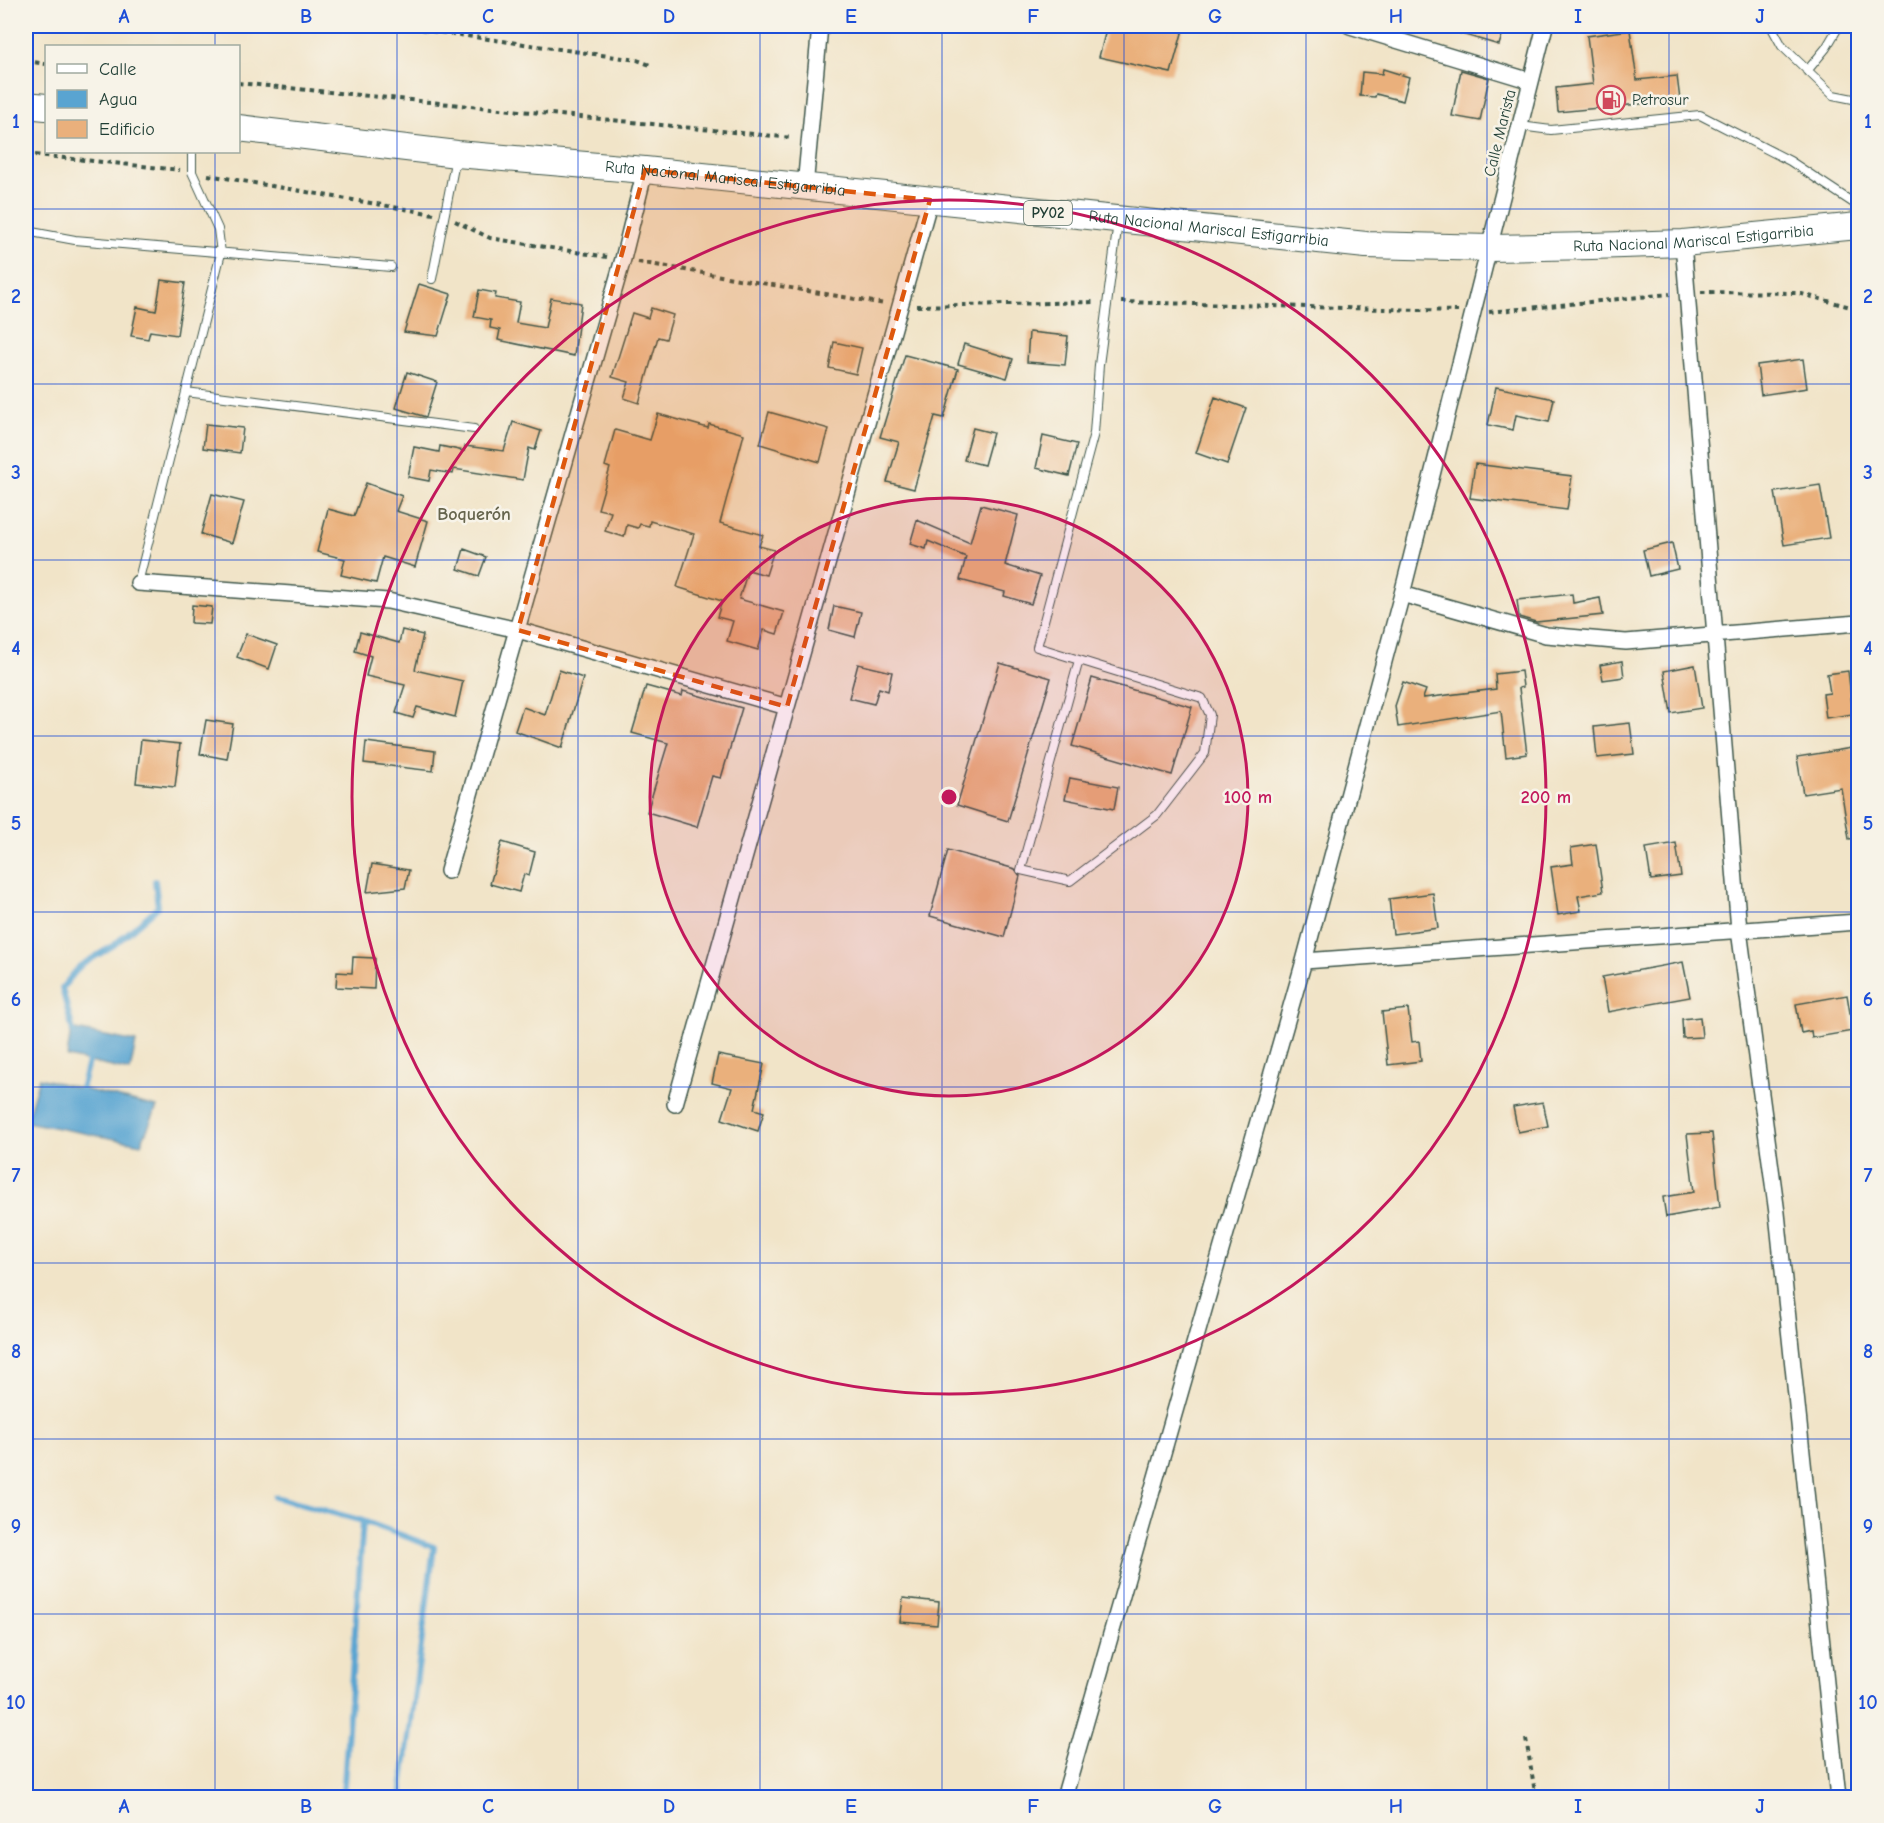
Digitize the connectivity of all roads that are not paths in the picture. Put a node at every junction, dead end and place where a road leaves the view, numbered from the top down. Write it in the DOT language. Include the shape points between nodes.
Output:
graph roads {
  1 [pos="816,26"];
  2 [pos="1350,26"];
  3 [pos="1545,26"];
  4 [pos="1771,26"];
  5 [pos="1839,26"];
  6 [pos="1807,70"];
  7 [pos="1531,81"];
  8 [pos="1858,99"];
  9 [pos="26,105"];
  10 [pos="45,107"];
  11 [pos="1520,126"];
  12 [pos="240,128"];
  13 [pos="192,153"];
  14 [pos="457,154"];
  15 [pos="645,170"];
  16 [pos="805,187"];
  17 [pos="930,200"];
  18 [pos="1858,206"];
  19 [pos="1118,220"];
  20 [pos="1858,226"];
  21 [pos="26,231"];
  22 [pos="1683,243"];
  23 [pos="1490,248"];
  24 [pos="220,253"];
  25 [pos="391,267"];
  26 [pos="432,279"];
  27 [pos="186,392"];
  28 [pos="474,429"];
  29 [pos="138,583"];
  30 [pos="1402,594"];
  31 [pos="1858,623"];
  32 [pos="518,630"];
  33 [pos="1714,635"];
  34 [pos="1079,660"];
  35 [pos="787,707"];
  36 [pos="448,871"];
  37 [pos="1858,922"];
  38 [pos="1739,930"];
  39 [pos="1304,961"];
  40 [pos="675,1104"];
  41 [pos="1064,1797"];
  42 [pos="1838,1797"];
  1 -- 16 [label="street"];
  2 -- 7 [label="street"];
  3 -- 7 [label="street, Calle Marista"];
  4 -- 6 [label="lane" via="1782,46"];
  5 -- 6 [label="lane"];
  6 -- 8 [label="lane" via="1833,95"];
  7 -- 11 [label="street, Calle Marista"];
  9 -- 10 [label="main road"];
  11 -- 18 [label="lane" via="1551,130 1701,115 1790,161"];
  11 -- 23 [label="street, Calle Marista"];
  12 -- 14 [label="main road, Ruta Nacional Mariscal Estigarribia / PY02"];
  13 -- 24 [label="lane" via="192,172 218,229"];
  14 -- 15 [label="main road, Ruta Nacional Mariscal Estigarribia / PY02"];
  14 -- 26 [label="lane"];
  15 -- 16 [label="main road, Ruta Nacional Mariscal Estigarribia / PY02"];
  15 -- 32 [label="street"];
  16 -- 17 [label="main road, Ruta Nacional Mariscal Estigarribia / PY02"];
  17 -- 19 [label="main road, Ruta Nacional Mariscal Estigarribia / PY02"];
  17 -- 35 [label="street"];
  19 -- 23 [label="main road, Ruta Nacional Mariscal Estigarribia / PY02" via="1366,245"];
  19 -- 34 [label="lane" via="1094,433 1037,647"];
  20 -- 22 [label="main road, Ruta Nacional Mariscal Estigarribia / PY02"];
  21 -- 24 [label="lane" via="75,240"];
  22 -- 23 [label="main road, Ruta Nacional Mariscal Estigarribia / PY02"];
  22 -- 33 [label="street"];
  23 -- 30 [label="street, Calle Marista"];
  24 -- 25 [label="lane"];
  24 -- 27 [label="lane"];
  27 -- 28 [label="lane"];
  27 -- 29 [label="lane"];
  29 -- 32 [label="street" via="388,601"];
  30 -- 33 [label="street" via="1546,635 1626,642"];
  30 -- 39 [label="street, Calle Marista"];
  31 -- 33 [label="street"];
  32 -- 35 [label="street"];
  32 -- 36 [label="street"];
  33 -- 38 [label="street"];
  34 -- 34 [label="lane" via="1021,870 1070,881 1157,815 1205,753 1210,715 1202,698"];
  35 -- 40 [label="street"];
  37 -- 38 [label="street"];
  38 -- 39 [label="street"];
  38 -- 42 [label="street" via="1777,1213"];
  39 -- 41 [label="street, Calle Marista"];
}
